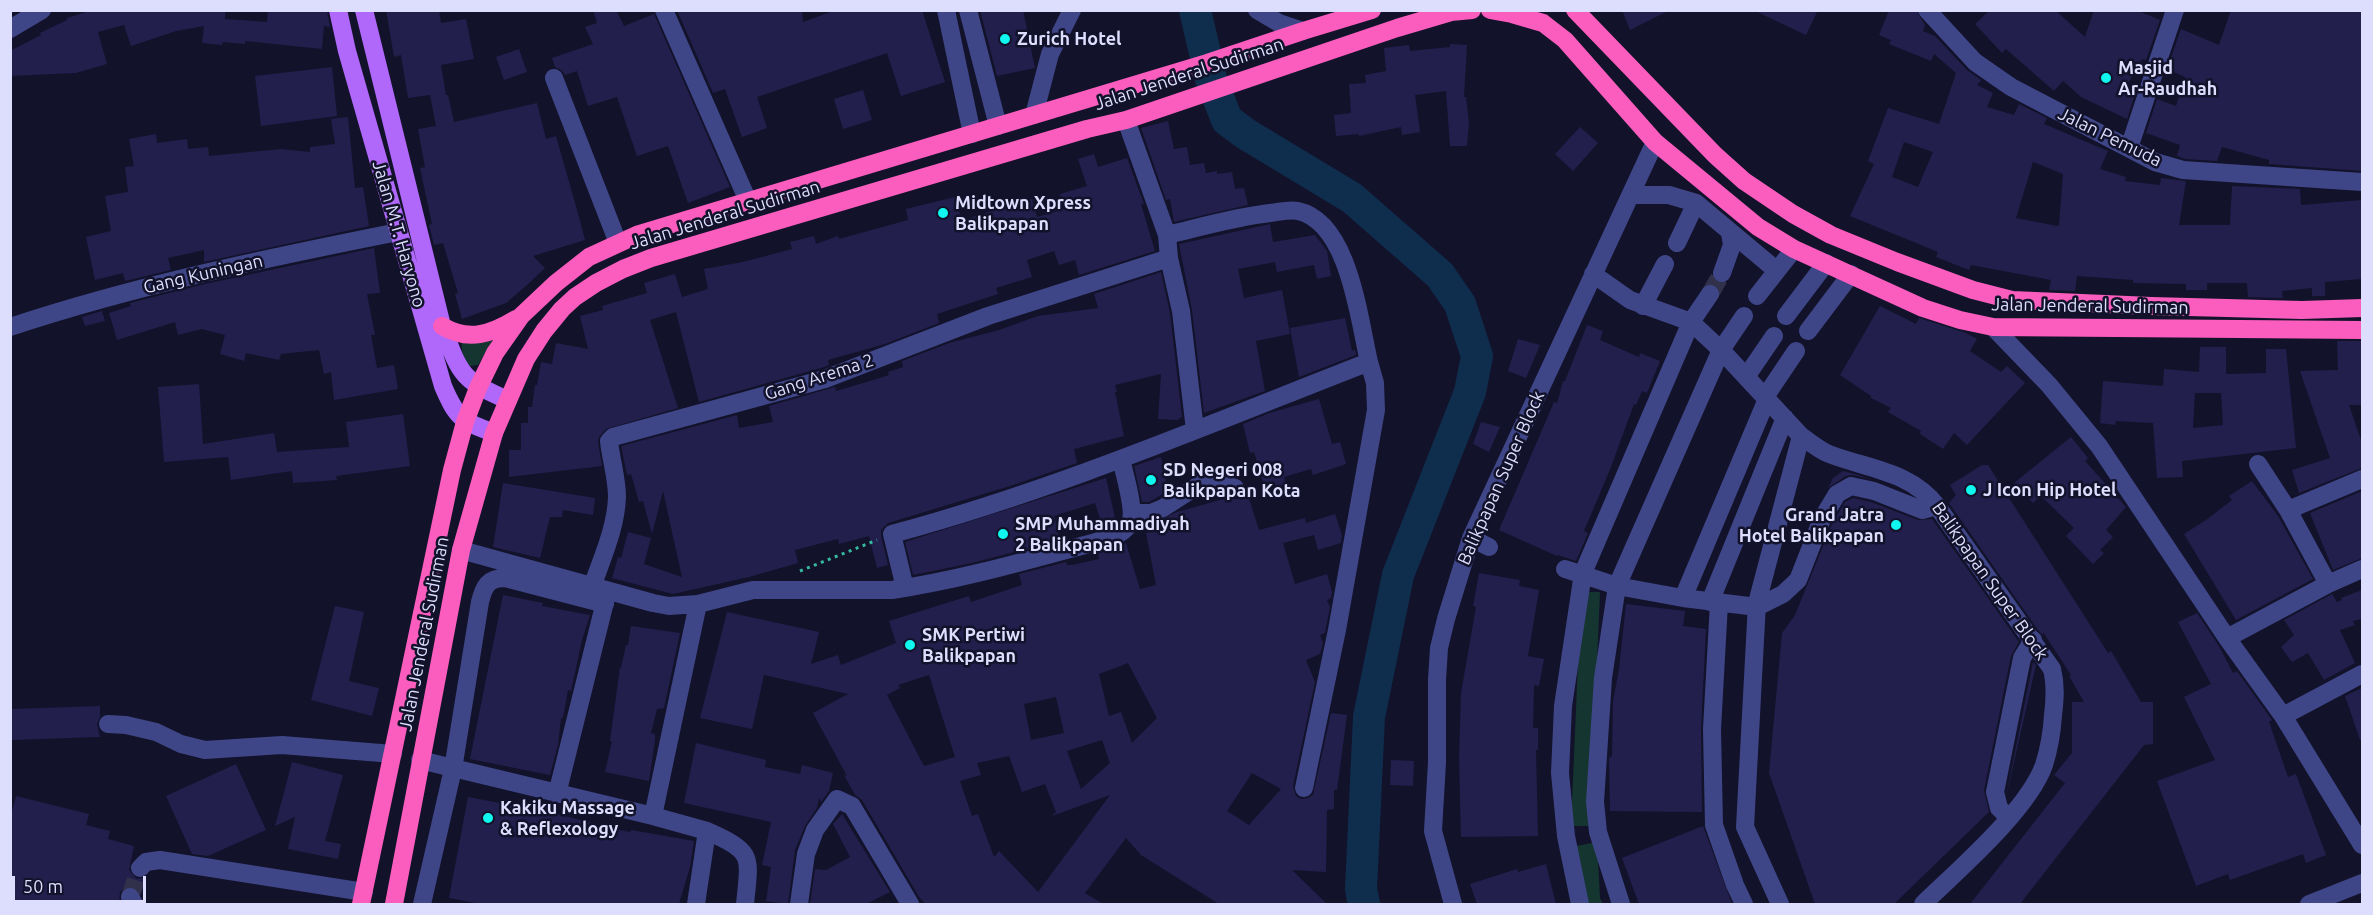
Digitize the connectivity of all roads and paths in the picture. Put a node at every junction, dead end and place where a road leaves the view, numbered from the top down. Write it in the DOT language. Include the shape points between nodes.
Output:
graph roads {
  1 [pos="42,10"];
  2 [pos="338,10"];
  3 [pos="364,10"];
  4 [pos="664,10"];
  5 [pos="946,10"];
  6 [pos="968,10"];
  7 [pos="1072,10"];
  8 [pos="1257,10"];
  9 [pos="1372,10"];
  10 [pos="1472,10"];
  11 [pos="1490,10"];
  12 [pos="1575,10"];
  13 [pos="1927,10"];
  14 [pos="2175,10"];
  15 [pos="10,29"];
  16 [pos="1303,31"];
  17 [pos="554,78"];
  18 [pos="1034,116"];
  19 [pos="1126,120"];
  20 [pos="998,126"];
  21 [pos="972,134"];
  22 [pos="1655,142"];
  23 [pos="2129,148"];
  24 [pos="2362,182"];
  25 [pos="1631,195"];
  26 [pos="748,201"];
  27 [pos="1696,203"];
  28 [pos="1747,219"];
  29 [pos="398,232"];
  30 [pos="1730,233"];
  31 [pos="1167,235"];
  32 [pos="618,243"];
  33 [pos="1677,243"];
  34 [pos="1794,249"];
  35 [pos="1169,258"];
  36 [pos="1826,263"];
  37 [pos="1665,264"];
  38 [pos="1776,270"];
  39 [pos="1722,273"];
  40 [pos="1593,274"];
  41 [pos="1851,274"];
  42 [pos="1710,294"];
  43 [pos="1757,296"];
  44 [pos="1643,306"];
  45 [pos="2362,308"];
  46 [pos="521,316"];
  47 [pos="1744,316"];
  48 [pos="1786,316"];
  49 [pos="1691,322"];
  50 [pos="442,326"];
  51 [pos="10,327"];
  52 [pos="1993,327"];
  53 [pos="2362,330"];
  54 [pos="1808,331"];
  55 [pos="1774,336"];
  56 [pos="1721,350"];
  57 [pos="1796,351"];
  58 [pos="1369,362"];
  59 [pos="1746,377"];
  60 [pos="478,388"];
  61 [pos="1766,398"];
  62 [pos="508,400"];
  63 [pos="1785,418"];
  64 [pos="465,422"];
  65 [pos="1195,430"];
  66 [pos="494,433"];
  67 [pos="1802,436"];
  68 [pos="1122,459"];
  69 [pos="2258,464"];
  70 [pos="2362,479"];
  71 [pos="1235,488"];
  72 [pos="1937,506"];
  73 [pos="2288,510"];
  74 [pos="1132,513"];
  75 [pos="892,534"];
  76 [pos="1471,538"];
  77 [pos="1488,547"];
  78 [pos="461,550"];
  79 [pos="1565,568"];
  80 [pos="2362,569"];
  81 [pos="796,573"];
  82 [pos="1583,573"];
  83 [pos="2328,584"];
  84 [pos="1617,586"];
  85 [pos="905,588"];
  86 [pos="601,594"];
  87 [pos="1683,598"];
  88 [pos="1714,602"];
  89 [pos="698,604"];
  90 [pos="1757,608"];
  91 [pos="2227,638"];
  92 [pos="2033,640"];
  93 [pos="2362,674"];
  94 [pos="2283,716"];
  95 [pos="108,724"];
  96 [pos="393,754"];
  97 [pos="420,760"];
  98 [pos="453,769"];
  99 [pos="1304,788"];
  100 [pos="557,794"];
  101 [pos="653,816"];
  102 [pos="2008,817"];
  103 [pos="1711,825"];
  104 [pos="1745,827"];
  105 [pos="707,831"];
  106 [pos="1601,832"];
  107 [pos="1560,837"];
  108 [pos="2362,845"];
  109 [pos="146,865"];
  110 [pos="2362,883"];
  111 [pos="362,898"];
  112 [pos="394,902"];
  113 [pos="421,904"];
  114 [pos="696,904"];
  115 [pos="745,904"];
  116 [pos="799,904"];
  117 [pos="910,904"];
  118 [pos="1453,904"];
  119 [pos="1580,904"];
  120 [pos="1621,904"];
  121 [pos="1744,904"];
  122 [pos="1780,904"];
  123 [pos="1923,904"];
  124 [pos="2309,904"];
  1 -- 15 [label="street"];
  2 -- 29 [label="main road, Jalan M.T. Haryono"];
  3 -- 50 [label="main road, Jalan M.T. Haryono"];
  4 -- 26 [label="street"];
  5 -- 21 [label="street"];
  6 -- 20 [label="street"];
  7 -- 18 [label="street" via="1050,54"];
  8 -- 16 [label="street"];
  9 -- 16 [label="highway, Jalan Jenderal Sudirman"];
  10 -- 19 [label="highway, Jalan Jenderal Sudirman" via="1397,28"];
  11 -- 22 [label="highway, Jalan Jenderal Sudirman" via="1543,23 1565,40"];
  12 -- 45 [label="highway, Jalan Jenderal Sudirman" via="1744,181 1831,235 1897,262 2012,300 2302,310"];
  13 -- 23 [label="street, Jalan Pemuda" via="1975,62 2011,87"];
  14 -- 23 [label="street"];
  16 -- 18 [label="highway, Jalan Jenderal Sudirman"];
  17 -- 32 [label="street"];
  18 -- 20 [label="highway, Jalan Jenderal Sudirman"];
  19 -- 31 [label="street"];
  19 -- 62 [label="highway, Jalan Jenderal Sudirman" via="623,269 562,309 526,359"];
  20 -- 21 [label="highway, Jalan Jenderal Sudirman"];
  21 -- 26 [label="highway, Jalan Jenderal Sudirman"];
  22 -- 25 [label="street, Balikpapan Super Block"];
  22 -- 28 [label="highway, Jalan Jenderal Sudirman"];
  23 -- 24 [label="street, Jalan Pemuda" via="2183,170"];
  25 -- 27 [label="street" via="1669,195"];
  25 -- 40 [label="street, Balikpapan Super Block"];
  26 -- 32 [label="highway, Jalan Jenderal Sudirman"];
  27 -- 30 [label="street"];
  27 -- 33 [label="street"];
  28 -- 30 [label="street"];
  28 -- 34 [label="highway, Jalan Jenderal Sudirman"];
  29 -- 51 [label="street, Gang Kuningan" via="153,285"];
  29 -- 64 [label="main road, Jalan M.T. Haryono" via="443,386"];
  30 -- 38 [label="street"];
  30 -- 39 [label="street" via="1732,245"];
  31 -- 35 [label="street"];
  31 -- 58 [label="street" via="1290,210 1309,215 1333,236 1339,248"];
  32 -- 46 [label="highway, Jalan Jenderal Sudirman" via="589,257"];
  34 -- 36 [label="highway, Jalan Jenderal Sudirman"];
  34 -- 38 [label="street"];
  35 -- 65 [label="street" via="1181,311"];
  35 -- 86 [label="street, Gang Arema 2" via="988,316 825,379 613,437 609,441 617,495"];
  36 -- 41 [label="highway, Jalan Jenderal Sudirman"];
  36 -- 48 [label="street"];
  37 -- 44 [label="street"];
  38 -- 43 [label="street"];
  40 -- 44 [label="street, Balikpapan Super Block"];
  40 -- 76 [label="street, Balikpapan Super Block"];
  41 -- 52 [label="highway, Jalan Jenderal Sudirman" via="1923,308"];
  41 -- 54 [label="street"];
  42 -- 49 [label="street"];
  44 -- 49 [label="street, Balikpapan Super Block"];
  46 -- 50 [label="highway" via="493,332 474,336"];
  46 -- 60 [label="highway, Jalan Jenderal Sudirman" via="495,353"];
  47 -- 56 [label="street"];
  49 -- 56 [label="street, Balikpapan Super Block"];
  49 -- 82 [label="street"];
  50 -- 60 [label="main road, Jalan M.T. Haryono" via="458,368"];
  52 -- 53 [label="highway, Jalan Jenderal Sudirman"];
  52 -- 91 [label="street" via="2049,385 2099,446"];
  55 -- 59 [label="street"];
  56 -- 59 [label="street, Balikpapan Super Block"];
  56 -- 84 [label="street"];
  57 -- 61 [label="street"];
  58 -- 65 [label="street"];
  58 -- 99 [label="street" via="1376,410"];
  59 -- 61 [label="street, Balikpapan Super Block"];
  60 -- 62 [label="main road, Jalan M.T. Haryono"];
  60 -- 64 [label="highway, Jalan Jenderal Sudirman"];
  61 -- 63 [label="street, Balikpapan Super Block"];
  61 -- 87 [label="street"];
  62 -- 66 [label="highway, Jalan Jenderal Sudirman"];
  63 -- 67 [label="street, Balikpapan Super Block"];
  63 -- 88 [label="street"];
  64 -- 66 [label="main road"];
  64 -- 96 [label="highway, Jalan Jenderal Sudirman"];
  65 -- 68 [label="street"];
  66 -- 78 [label="highway, Jalan Jenderal Sudirman"];
  67 -- 72 [label="street, Balikpapan Super Block" via="1829,454 1916,485"];
  67 -- 90 [label="street"];
  68 -- 74 [label="street"];
  68 -- 75 [label="street" via="1014,498"];
  69 -- 73 [label="street"];
  70 -- 73 [label="street"];
  71 -- 74 [label="street" via="1202,483 1163,508 1151,513"];
  72 -- 90 [label="street" via="1922,510 1851,486 1837,494 1821,519 1798,580 1783,594"];
  72 -- 92 [label="street, Balikpapan Super Block"];
  73 -- 83 [label="street"];
  74 -- 85 [label="street" via="1130,523 1112,538"];
  75 -- 81 [label="path"];
  75 -- 85 [label="street"];
  76 -- 77 [label="street"];
  76 -- 118 [label="street, Balikpapan Super Block" via="1439,648 1433,831 1448,861"];
  78 -- 86 [label="street"];
  78 -- 97 [label="highway, Jalan Jenderal Sudirman"];
  79 -- 82 [label="street"];
  80 -- 83 [label="street"];
  82 -- 84 [label="street"];
  82 -- 107 [label="street" via="1563,706"];
  83 -- 91 [label="street"];
  84 -- 87 [label="street"];
  84 -- 106 [label="street" via="1603,678 1595,775"];
  85 -- 89 [label="street" via="753,590"];
  86 -- 89 [label="street" via="669,606"];
  86 -- 98 [label="street" via="506,578 488,582 480,602"];
  86 -- 100 [label="street"];
  87 -- 88 [label="street"];
  88 -- 90 [label="street"];
  88 -- 103 [label="street"];
  89 -- 101 [label="street"];
  90 -- 104 [label="street"];
  91 -- 94 [label="street"];
  92 -- 102 [label="street" via="2022,658 1995,792 1999,808"];
  92 -- 102 [label="street, Balikpapan Super Block" via="2054,676 2051,735 2043,767"];
  93 -- 94 [label="street"];
  94 -- 108 [label="street"];
  95 -- 96 [label="street" via="156,732 205,750 282,745"];
  96 -- 111 [label="highway, Jalan Jenderal Sudirman"];
  97 -- 98 [label="street"];
  97 -- 112 [label="highway, Jalan Jenderal Sudirman"];
  98 -- 100 [label="street"];
  98 -- 113 [label="street"];
  100 -- 101 [label="street"];
  101 -- 105 [label="street"];
  102 -- 123 [label="street, Balikpapan Super Block"];
  103 -- 104 [label="street"];
  103 -- 121 [label="street"];
  104 -- 122 [label="street"];
  105 -- 114 [label="street"];
  105 -- 115 [label="street" via="736,844 746,854 749,868"];
  106 -- 107 [label="street"];
  106 -- 120 [label="street"];
  107 -- 119 [label="street"];
  109 -- 111 [label="street" via="198,865"];
  110 -- 124 [label="street"];
  112 -- 113 [label="street"];
  116 -- 117 [label="street" via="806,854 816,830 837,799 852,806"];
}
